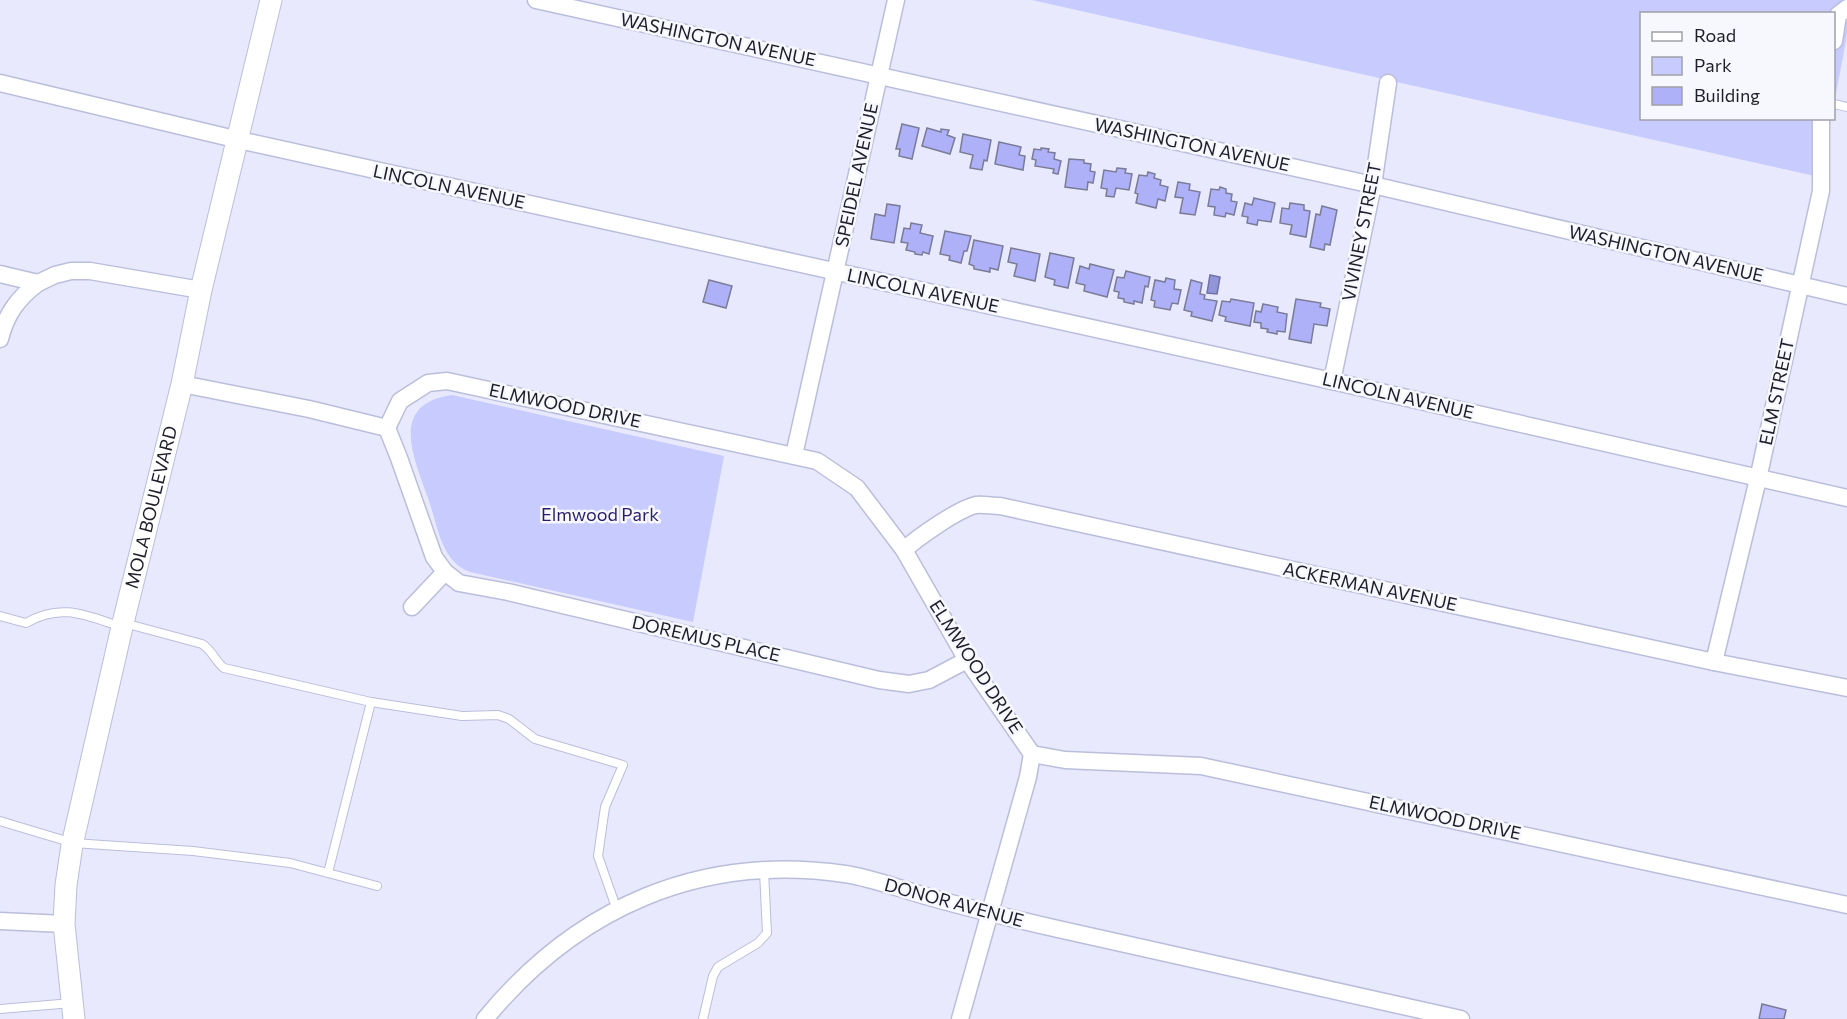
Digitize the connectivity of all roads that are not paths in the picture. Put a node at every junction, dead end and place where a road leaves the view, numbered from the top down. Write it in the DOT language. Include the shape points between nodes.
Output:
graph roads {
  1 [pos="271,0"];
  2 [pos="536,0"];
  3 [pos="896,0"];
  4 [pos="1847,8"];
  5 [pos="1835,31"];
  6 [pos="878,76"];
  7 [pos="0,83"];
  8 [pos="1389,83"];
  9 [pos="1821,120"];
  10 [pos="238,140"];
  11 [pos="1373,185"];
  12 [pos="836,271"];
  13 [pos="0,274"];
  14 [pos="38,283"];
  15 [pos="1800,285"];
  16 [pos="201,290"];
  17 [pos="1847,296"];
  18 [pos="0,339"];
  19 [pos="1332,381"];
  20 [pos="183,384"];
  21 [pos="387,428"];
  22 [pos="794,455"];
  23 [pos="1758,478"];
  24 [pos="1847,498"];
  25 [pos="904,550"];
  26 [pos="445,572"];
  27 [pos="412,607"];
  28 [pos="0,615"];
  29 [pos="123,625"];
  30 [pos="967,660"];
  31 [pos="1714,662"];
  32 [pos="1847,688"];
  33 [pos="371,702"];
  34 [pos="1032,754"];
  35 [pos="0,821"];
  36 [pos="73,843"];
  37 [pos="764,870"];
  38 [pos="328,873"];
  39 [pos="377,886"];
  40 [pos="1847,905"];
  41 [pos="617,910"];
  42 [pos="988,914"];
  43 [pos="0,921"];
  44 [pos="64,924"];
  45 [pos="0,1009"];
  46 [pos="73,1011"];
  47 [pos="485,1019"];
  48 [pos="703,1019"];
  49 [pos="960,1019"];
  50 [pos="1461,1019"];
  1 -- 10 [label="street, MOLA BOULEVARD"];
  2 -- 6 [label="street, WASHINGTON AVENUE"];
  3 -- 6 [label="street, SPEIDEL AVENUE"];
  4 -- 5 [label="street" via="1838,15"];
  6 -- 11 [label="street, WASHINGTON AVENUE"];
  6 -- 12 [label="street, SPEIDEL AVENUE"];
  7 -- 10 [label="street, LINCOLN AVENUE"];
  8 -- 11 [label="street, VIVINEY STREET"];
  9 -- 15 [label="street, ELM STREET" via="1821,191"];
  10 -- 12 [label="street, LINCOLN AVENUE"];
  10 -- 16 [label="street, MOLA BOULEVARD"];
  11 -- 15 [label="street, WASHINGTON AVENUE"];
  11 -- 19 [label="street, VIVINEY STREET"];
  12 -- 19 [label="street, LINCOLN AVENUE"];
  12 -- 22 [label="street, SPEIDEL AVENUE"];
  13 -- 14 [label="street"];
  14 -- 16 [label="street" via="71,271 90,271"];
  14 -- 18 [label="street" via="11,309"];
  15 -- 17 [label="street, WASHINGTON AVENUE"];
  15 -- 23 [label="street, ELM STREET"];
  16 -- 20 [label="street, MOLA BOULEVARD"];
  19 -- 23 [label="street, LINCOLN AVENUE"];
  20 -- 21 [label="street"];
  20 -- 29 [label="street, MOLA BOULEVARD"];
  21 -- 22 [label="street, ELMWOOD DRIVE" via="400,401 428,383 447,381"];
  21 -- 26 [label="street" via="434,557"];
  22 -- 25 [label="street, ELMWOOD DRIVE" via="817,461 857,488"];
  23 -- 24 [label="street, LINCOLN AVENUE"];
  23 -- 31 [label="street, ELM STREET"];
  25 -- 30 [label="street, ELMWOOD DRIVE"];
  25 -- 31 [label="street, ACKERMAN AVENUE" via="957,513 976,505 999,506"];
  26 -- 27 [label="street"];
  26 -- 30 [label="street, DOREMUS PLACE" via="459,583 879,680 909,684 929,680"];
  28 -- 29 [label="lane" via="27,623 68,611"];
  29 -- 33 [label="lane" via="202,644 224,668"];
  29 -- 36 [label="street, MOLA BOULEVARD"];
  30 -- 34 [label="street, ELMWOOD DRIVE"];
  31 -- 32 [label="street, ACKERMAN AVENUE"];
  33 -- 38 [label="lane"];
  33 -- 41 [label="lane" via="462,716 498,716 535,738 623,765 605,807 598,856"];
  34 -- 40 [label="street, ELMWOOD DRIVE" via="1065,760 1201,766"];
  34 -- 42 [label="street"];
  35 -- 36 [label="lane"];
  36 -- 38 [label="lane" via="193,851 290,863"];
  36 -- 44 [label="street, MOLA BOULEVARD"];
  37 -- 41 [label="street, DONOR AVENUE" via="698,879"];
  37 -- 42 [label="street, DONOR AVENUE" via="849,874"];
  37 -- 48 [label="lane" via="767,933 758,943 718,967"];
  38 -- 39 [label="lane"];
  41 -- 47 [label="street, DONOR AVENUE" via="561,944 530,969"];
  42 -- 49 [label="street"];
  42 -- 50 [label="street, DONOR AVENUE"];
  43 -- 44 [label="street"];
  44 -- 46 [label="street, MOLA BOULEVARD"];
  45 -- 46 [label="lane"];
}
